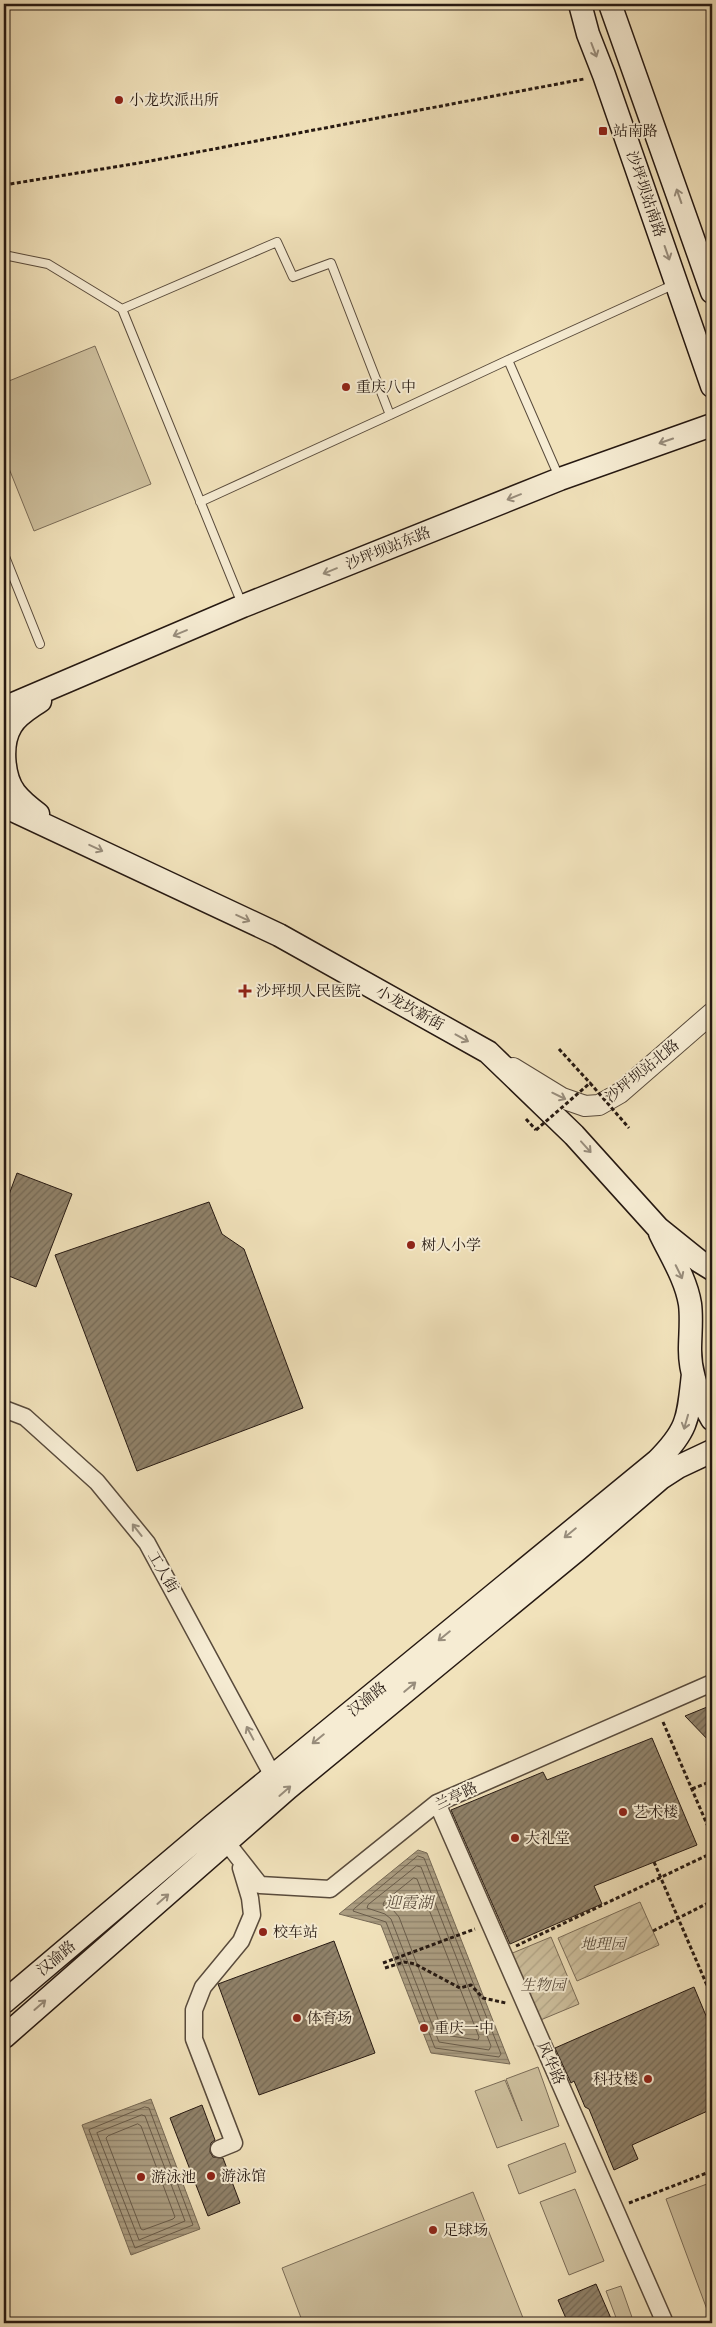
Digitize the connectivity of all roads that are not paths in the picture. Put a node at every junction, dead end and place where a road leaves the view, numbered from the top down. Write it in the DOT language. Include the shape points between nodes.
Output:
graph roads {
  1 [pos="580,4"];
  2 [pos="610,4"];
  3 [pos="4,255"];
  4 [pos="677,283"];
  5 [pos="712,292"];
  6 [pos="122,309"];
  7 [pos="508,360"];
  8 [pos="712,386"];
  9 [pos="390,415"];
  10 [pos="712,425"];
  11 [pos="560,479"];
  12 [pos="200,502"];
  13 [pos="4,554"];
  14 [pos="243,606"];
  15 [pos="40,644"];
  16 [pos="68,682"];
  17 [pos="4,708"];
  18 [pos="4,806"];
  19 [pos="64,833"];
  20 [pos="712,1013"];
  21 [pos="488,1052"];
  22 [pos="658,1228"];
  23 [pos="712,1269"];
  24 [pos="693,1374"];
  25 [pos="4,1409"];
  26 [pos="712,1419"];
  27 [pos="712,1451"];
  28 [pos="712,1683"];
  29 [pos="273,1776"];
  30 [pos="437,1803"];
  31 [pos="232,1849"];
  32 [pos="4,2002"];
  33 [pos="4,2038"];
  34 [pos="219,2149"];
  35 [pos="666,2323"];
  1 -- 4 [label="main road, 沙坪坝站南路, one-way"];
  5 -- 2 [label="main road, 沙坪坝站南路, one-way"];
  3 -- 6 [label="lane" via="48,264"];
  4 -- 7 [label="lane"];
  4 -- 8 [label="main road, 沙坪坝站南路"];
  6 -- 9 [label="lane" via="277,242 292,276 331,262"];
  6 -- 12 [label="lane"];
  7 -- 9 [label="lane"];
  7 -- 11 [label="lane"];
  9 -- 12 [label="lane"];
  10 -- 11 [label="main road, 沙坪坝站东路, one-way"];
  11 -- 14 [label="main road, 沙坪坝站东路, one-way"];
  12 -- 14 [label="lane"];
  13 -- 15 [label="lane"];
  14 -- 16 [label="main road, 沙坪坝站东路, one-way"];
  16 -- 17 [label="main road"];
  16 -- 19 [label="main road" via="25,712 11,726 5,743 7,774 14,792 24,804"];
  18 -- 19 [label="main road, 小龙坎新街"];
  19 -- 21 [label="main road, 小龙坎新街, one-way" via="279,935"];
  21 -- 20 [label="street, 沙坪坝站北路, one-way" via="562,1098 585,1106 599,1106 620,1093"];
  21 -- 22 [label="main road, 小龙坎新街, one-way" via="574,1135"];
  22 -- 23 [label="main road, 小龙坎新街"];
  22 -- 24 [label="main road, 小龙坎新街, one-way" via="685,1284 690,1304"];
  24 -- 26 [label="main road, 小龙坎新街"];
  24 -- 29 [label="main road, 汉渝路, one-way" via="683,1430 657,1462"];
  29 -- 25 [label="street, 工人街, one-way" via="146,1542 96,1482 25,1417"];
  31 -- 27 [label="main road, 汉渝路, one-way" via="288,1788 661,1478"];
  28 -- 30 [label="street, 兰亭路"];
  29 -- 32 [label="main road, 汉渝路"];
  30 -- 31 [label="street, 兰亭路" via="330,1889 260,1885"];
  30 -- 35 [label="street, 风华路"];
  33 -- 31 [label="main road, 汉渝路, one-way"];
  31 -- 34 [label="street" via="250,1898 252,1915 241,1941 203,1987 194,2010 194,2040 234,2143"];
}
